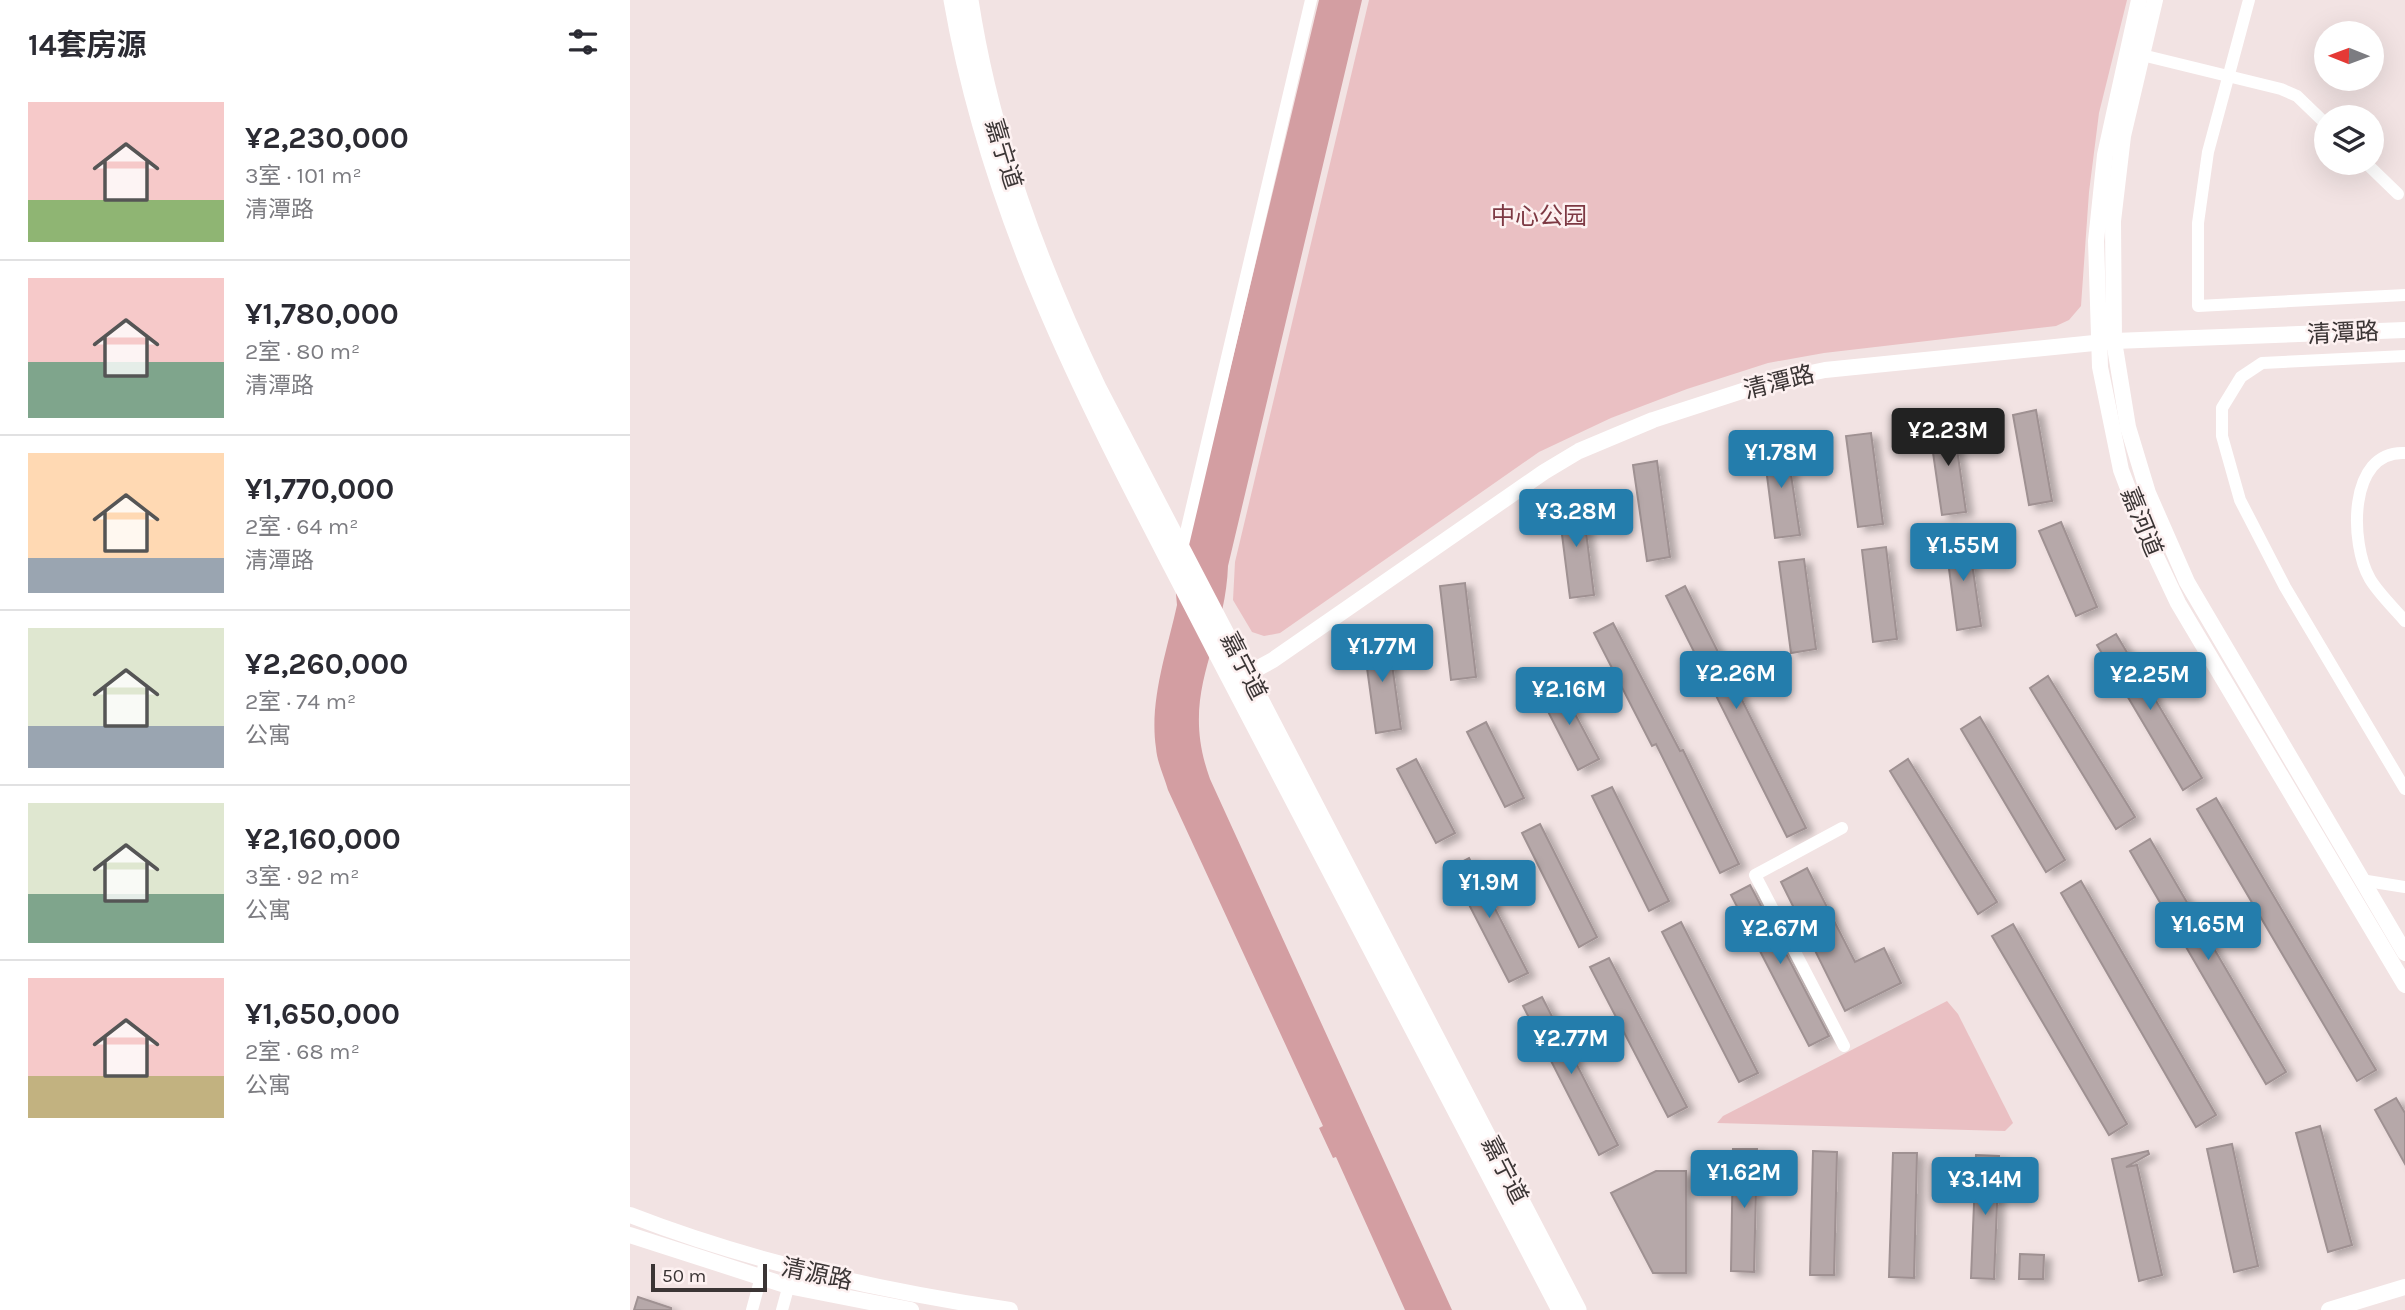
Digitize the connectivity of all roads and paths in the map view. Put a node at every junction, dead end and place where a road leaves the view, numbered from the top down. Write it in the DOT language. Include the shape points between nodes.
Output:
graph roads {
  1 [pos="953,0"];
  2 [pos="968,0"];
  3 [pos="1311,0"];
  4 [pos="2140,0"];
  5 [pos="2155,0"];
  6 [pos="2249,0"];
  7 [pos="2142,55"];
  8 [pos="2228,77"];
  9 [pos="2314,112"];
  10 [pos="2378,175"];
  11 [pos="2398,194"];
  12 [pos="2405,295"];
  13 [pos="2405,330"];
  14 [pos="2106,342"];
  15 [pos="2405,356"];
  16 [pos="2405,453"];
  17 [pos="1182,549"];
  18 [pos="2405,621"];
  19 [pos="1240,678"];
  20 [pos="2405,789"];
  21 [pos="1842,828"];
  22 [pos="2361,880"];
  23 [pos="2405,887"];
  24 [pos="2405,953"];
  25 [pos="2405,985"];
  26 [pos="1844,1046"];
  27 [pos="630,1215"];
  28 [pos="630,1235"];
  29 [pos="765,1262"];
  30 [pos="760,1278"];
  31 [pos="790,1278"];
  32 [pos="2405,1287"];
  33 [pos="752,1310"];
  34 [pos="782,1310"];
  35 [pos="911,1310"];
  36 [pos="1004,1310"];
  37 [pos="1561,1310"];
  38 [pos="1577,1310"];
  39 [pos="2329,1310"];
  1 -- 19 [label="main road, 嘉宁道" via="985,141 1034,283 1175,571 1217,651"];
  2 -- 17 [label="main road, 嘉宁道" via="988,100 1033,243 1093,380"];
  3 -- 17 [label="street"];
  4 -- 14 [label="street, 嘉河道" via="2101,179 2095,270"];
  5 -- 7 [label="street, 嘉河道"];
  6 -- 8 [label="street"];
  7 -- 8 [label="street"];
  7 -- 14 [label="street, 嘉河道" via="2115,195"];
  8 -- 9 [label="street" via="2281,89 2297,96"];
  8 -- 12 [label="street" via="2208,152 2197,223 2198,306"];
  10 -- 11 [label="street"];
  13 -- 14 [label="street, 清潭路"];
  14 -- 19 [label="street, 清潭路" via="1825,370 1773,381 1653,420 1579,451 1544,472"];
  14 -- 22 [label="street, 嘉河道" via="2148,493 2173,554"];
  14 -- 25 [label="street, 嘉河道" via="2105,397 2121,470 2158,562 2215,667"];
  15 -- 20 [label="street" via="2262,363 2241,377 2222,408 2222,436 2240,500 2285,587"];
  16 -- 18 [label="street" via="2376,463 2360,483 2356,517 2369,577"];
  17 -- 19 [label="main road, 嘉宁道" via="1225,630"];
  19 -- 37 [label="main road, 嘉宁道"];
  19 -- 38 [label="main road, 嘉宁道"];
  21 -- 26 [label="street" via="1755,875"];
  22 -- 23 [label="street"];
  22 -- 24 [label="street, 嘉河道"];
  27 -- 29 [label="street, 清源路"];
  28 -- 30 [label="street, 清源路"];
  29 -- 30 [label="street"];
  29 -- 31 [label="street, 清源路"];
  30 -- 31 [label="street, 清源路"];
  30 -- 33 [label="street"];
  31 -- 34 [label="street"];
  31 -- 35 [label="street, 清源路"];
  31 -- 36 [label="street, 清源路"];
  32 -- 39 [label="street"];
}
